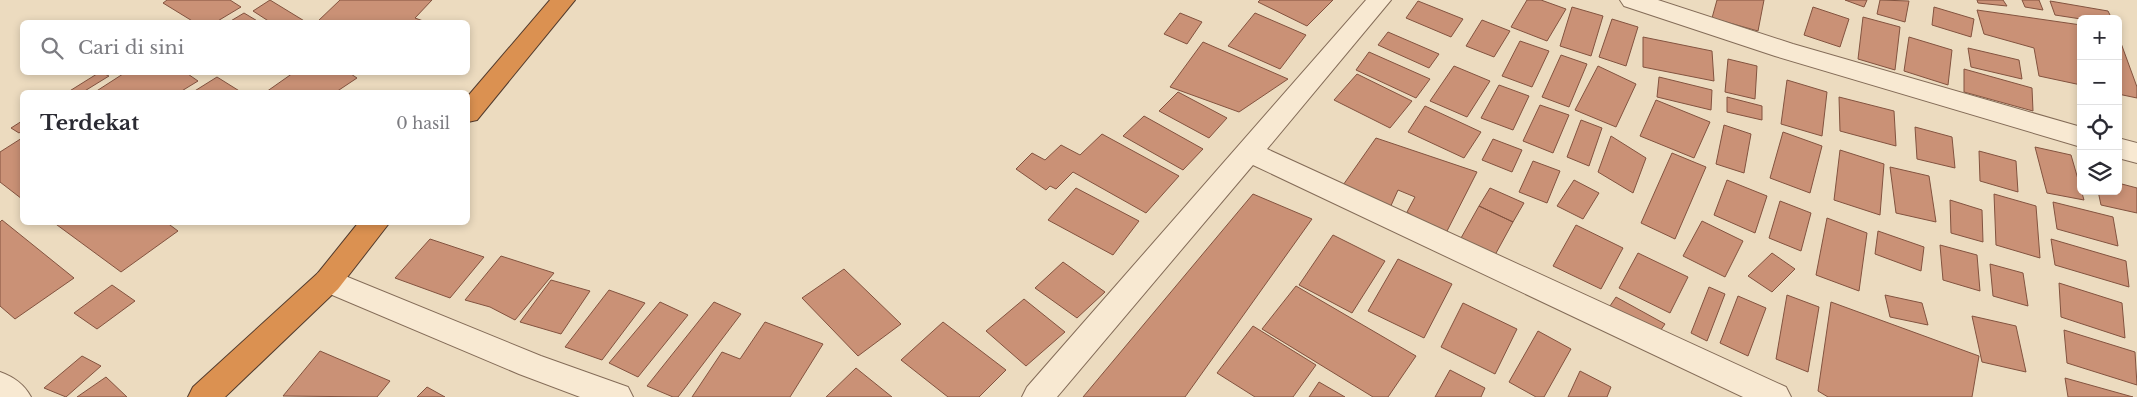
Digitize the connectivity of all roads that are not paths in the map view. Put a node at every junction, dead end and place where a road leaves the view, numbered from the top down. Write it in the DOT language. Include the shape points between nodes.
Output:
graph roads {
  1 [pos="563,0"];
  2 [pos="1379,0"];
  3 [pos="1632,0"];
  4 [pos="470,111"];
  5 [pos="2077,136"];
  6 [pos="2122,149"];
  7 [pos="1249,152"];
  8 [pos="2137,153"];
  9 [pos="374,225"];
  10 [pos="328,281"];
  11 [pos="0,386"];
  12 [pos="15,397"];
  13 [pos="204,397"];
  14 [pos="617,397"];
  15 [pos="1038,397"];
  16 [pos="1775,397"];
  1 -- 4 [label="highway"];
  2 -- 7 [label="street"];
  3 -- 5 [label="street" via="1784,50"];
  6 -- 8 [label="street"];
  7 -- 15 [label="street"];
  7 -- 16 [label="street"];
  9 -- 10 [label="highway"];
  10 -- 13 [label="highway"];
  10 -- 14 [label="street" via="530,365"];
  11 -- 12 [label="street"];
}
